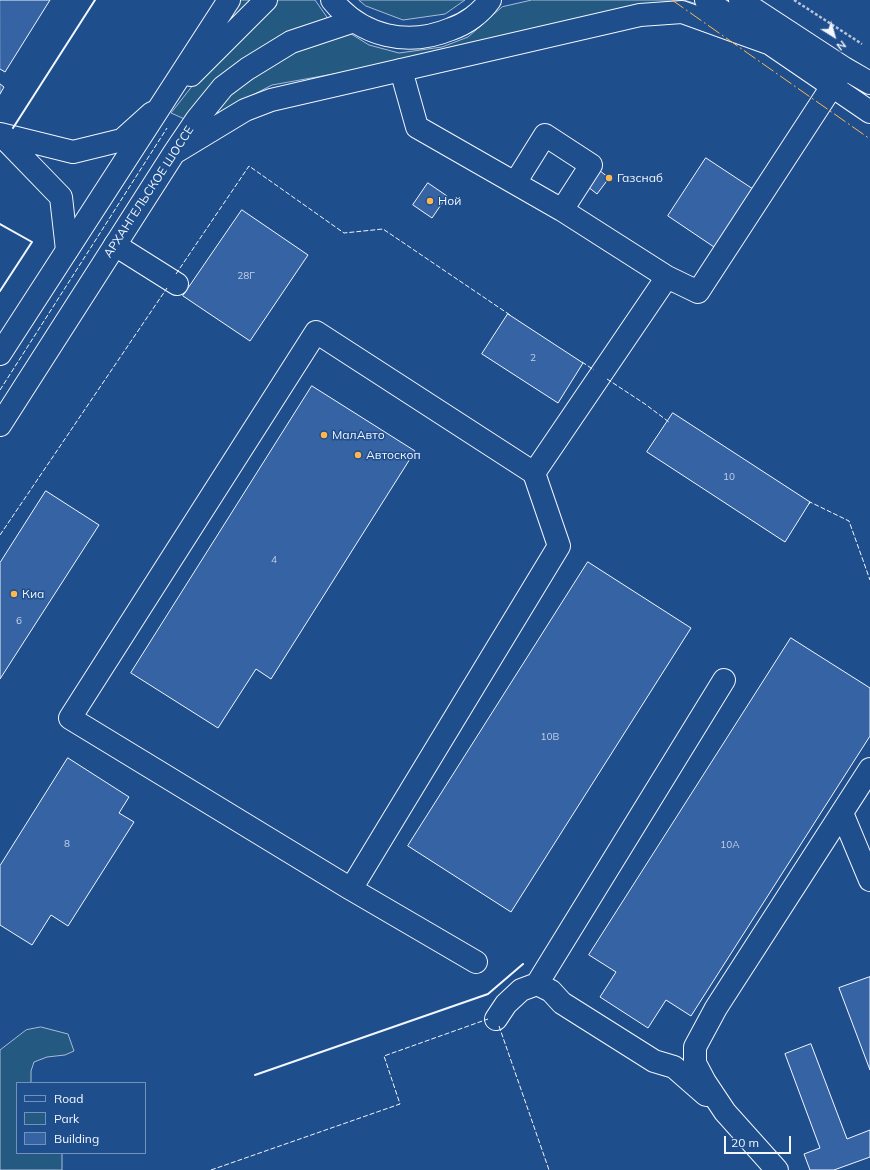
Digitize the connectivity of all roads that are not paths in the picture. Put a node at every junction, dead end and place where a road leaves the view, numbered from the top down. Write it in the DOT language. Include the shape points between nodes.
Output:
graph roads {
  1 [pos="229,0"];
  2 [pos="266,0"];
  3 [pos="332,0"];
  4 [pos="706,0"];
  5 [pos="740,0"];
  6 [pos="493,2"];
  7 [pos="354,21"];
  8 [pos="768,43"];
  9 [pos="844,68"];
  10 [pos="401,70"];
  11 [pos="870,83"];
  12 [pos="831,86"];
  13 [pos="159,106"];
  14 [pos="870,112"];
  15 [pos="0,134"];
  16 [pos="174,153"];
  17 [pos="515,182"];
  18 [pos="562,210"];
  19 [pos="115,245"];
  20 [pos="67,250"];
  21 [pos="667,277"];
  22 [pos="177,284"];
  23 [pos="0,354"];
  24 [pos="0,425"];
  25 [pos="534,473"];
  26 [pos="724,680"];
  27 [pos="870,769"];
  28 [pos="842,813"];
  29 [pos="870,880"];
  30 [pos="351,889"];
  31 [pos="476,962"];
  32 [pos="537,984"];
  33 [pos="496,1019"];
  34 [pos="725,1112"];
  35 [pos="777,1170"];
  1 -- 13 [label="main road"];
  2 -- 13 [label="main road"];
  3 -- 7 [label="main road"];
  4 -- 8 [label="main road"];
  5 -- 9 [label="main road"];
  6 -- 7 [label="main road" via="460,26 438,35 419,38 399,38 378,33"];
  7 -- 16 [label="main road, АРХАНГЕЛЬСКОЕ ШОССЕ" via="291,42 247,69 223,87"];
  8 -- 10 [label="main road" via="682,12 675,12 640,15"];
  8 -- 12 [label="main road"];
  9 -- 11 [label="main road"];
  9 -- 12 [label="main road"];
  10 -- 16 [label="main road" via="272,100 245,110"];
  10 -- 17 [label="main road" via="417,127"];
  12 -- 14 [label="main road"];
  12 -- 21 [label="main road" via="698,292"];
  13 -- 15 [label="main road" via="122,140 73,152"];
  13 -- 20 [label="main road"];
  15 -- 20 [label="main road" via="61,197"];
  16 -- 19 [label="main road, АРХАНГЕЛЬСКОЕ ШОССЕ"];
  17 -- 18 [label="main road"];
  17 -- 18 [label="main road" via="546,136 591,165"];
  18 -- 21 [label="main road"];
  19 -- 22 [label="main road"];
  19 -- 24 [label="main road, АРХАНГЕЛЬСКОЕ ШОССЕ"];
  20 -- 23 [label="main road"];
  21 -- 25 [label="main road"];
  25 -- 30 [label="main road" via="559,546"];
  25 -- 30 [label="main road" via="316,332 70,718"];
  26 -- 32 [label="main road"];
  27 -- 28 [label="main road"];
  28 -- 29 [label="main road"];
  28 -- 34 [label="main road" via="716,1008 695,1047 695,1063"];
  30 -- 31 [label="main road"];
  32 -- 33 [label="main road" via="522,990 506,1004"];
  32 -- 34 [label="main road" via="551,991 562,1003 654,1061 674,1067"];
  34 -- 35 [label="main road"];
}
